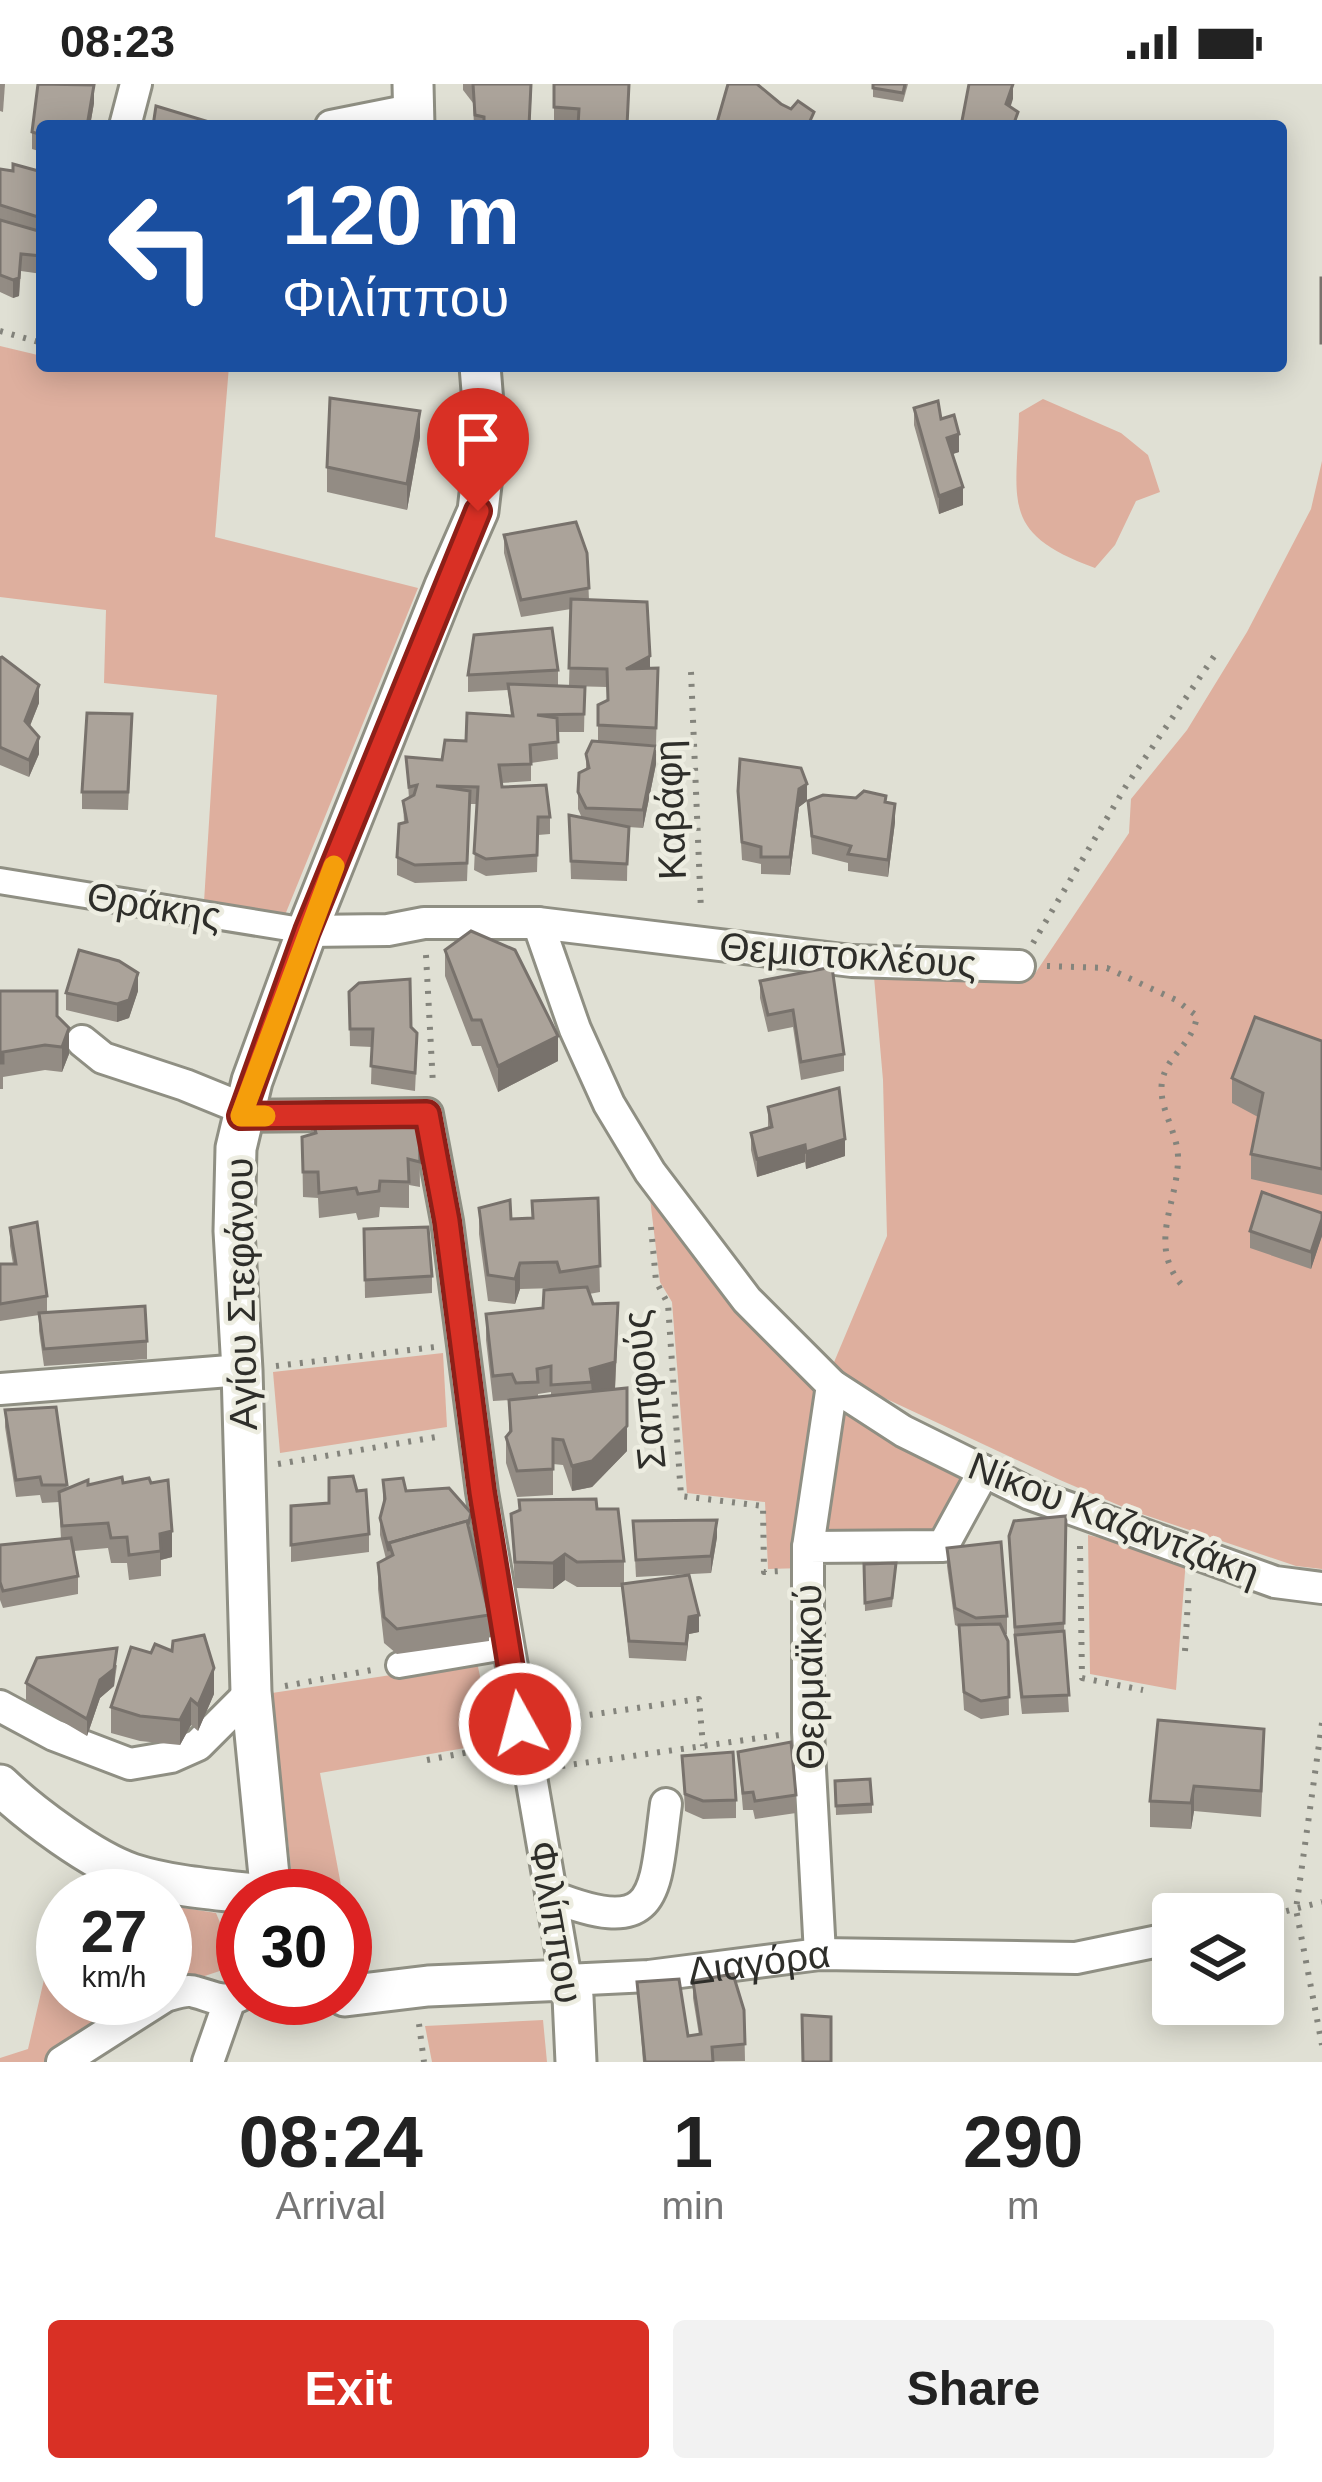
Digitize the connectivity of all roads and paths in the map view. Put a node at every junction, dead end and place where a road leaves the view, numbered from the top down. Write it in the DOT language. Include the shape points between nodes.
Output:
graph roads {
  1 [pos="136,84"];
  2 [pos="412,107"];
  3 [pos="126,120"];
  4 [pos="357,120"];
  5 [pos="0,331"];
  6 [pos="36,341"];
  7 [pos="480,372"];
  8 [pos="1217,652"];
  9 [pos="691,672"];
  10 [pos="0,881"];
  11 [pos="424,923"];
  12 [pos="538,923"];
  13 [pos="307,931"];
  14 [pos="702,945"];
  15 [pos="1019,966"];
  16 [pos="82,1041"];
  17 [pos="433,1089"];
  18 [pos="242,1113"];
  19 [pos="650,1221"];
  20 [pos="1181,1284"];
  21 [pos="463,1344"];
  22 [pos="242,1370"];
  23 [pos="832,1385"];
  24 [pos="0,1389"];
  25 [pos="472,1431"];
  26 [pos="245,1470"];
  27 [pos="984,1471"];
  28 [pos="1080,1512"];
  29 [pos="1191,1552"];
  30 [pos="808,1559"];
  31 [pos="1322,1588"];
  32 [pos="510,1646"];
  33 [pos="1185,1651"];
  34 [pos="399,1665"];
  35 [pos="1143,1690"];
  36 [pos="251,1692"];
  37 [pos="0,1706"];
  38 [pos="1322,1723"];
  39 [pos="808,1732"];
  40 [pos="524,1746"];
  41 [pos="703,1746"];
  42 [pos="427,1760"];
  43 [pos="0,1785"];
  44 [pos="666,1804"];
  45 [pos="551,1896"];
  46 [pos="1322,1902"];
  47 [pos="1296,1909"];
  48 [pos="1284,1912"];
  49 [pos="1152,1942"];
  50 [pos="820,1954"];
  51 [pos="566,1980"];
  52 [pos="372,1993"];
  53 [pos="119,2025"];
  54 [pos="224,2025"];
  55 [pos="1322,2045"];
  56 [pos="62,2062"];
  57 [pos="208,2062"];
  58 [pos="576,2062"];
  1 -- 3 [label="street"];
  2 -- 4 [label="street"];
  5 -- 6 [label="path"];
  7 -- 13 [label="street, Αγίου Στεφάνου" via="486,441 478,511"];
  8 -- 15 [label="path, Θεμιστοκλέους"];
  9 -- 14 [label="path, Καβάφη"];
  10 -- 13 [label="street, Θράκης"];
  11 -- 12 [label="street, Θεμιστοκλέους"];
  11 -- 13 [label="street, Θεμιστοκλέους"];
  11 -- 17 [label="path"];
  12 -- 14 [label="street, Θεμιστοκλέους"];
  12 -- 23 [label="street, Νίκου Καζαντζάκη" via="575,1029 650,1172 747,1300"];
  13 -- 18 [label="street, Αγίου Στεφάνου"];
  14 -- 15 [label="street, Θεμιστοκλέους" via="851,961"];
  15 -- 20 [label="path" via="1107,968 1196,1016 1162,1081 1178,1164 1164,1239"];
  16 -- 18 [label="street" via="103,1058"];
  18 -- 21 [label="street, Φιλίππου" via="427,1114"];
  18 -- 22 [label="street, Αγίου Στεφάνου" via="234,1231"];
  19 -- 30 [label="path, Σαπφούς" via="656,1281 668,1304 682,1496 763,1506 764,1572"];
  21 -- 22 [label="path"];
  21 -- 25 [label="street, Φιλίππου"];
  22 -- 24 [label="street"];
  22 -- 26 [label="street, Αγίου Στεφάνου"];
  23 -- 27 [label="street, Νίκου Καζαντζάκη"];
  23 -- 30 [label="street"];
  25 -- 26 [label="path"];
  25 -- 32 [label="street, Φιλίππου"];
  26 -- 36 [label="street, Αγίου Στεφάνου"];
  27 -- 28 [label="street, Νίκου Καζαντζάκη"];
  27 -- 30 [label="street, Θερμαϊκού" via="943,1546"];
  28 -- 29 [label="street, Νίκου Καζαντζάκη"];
  28 -- 35 [label="path" via="1082,1678"];
  29 -- 31 [label="street, Νίκου Καζαντζάκη" via="1275,1582"];
  29 -- 33 [label="path"];
  30 -- 39 [label="street, Θερμαϊκού"];
  32 -- 34 [label="street"];
  32 -- 40 [label="street, Φιλίππου"];
  34 -- 36 [label="path"];
  36 -- 37 [label="street" via="198,1745 130,1764"];
  36 -- 43 [label="street" via="272,1896 134,1875"];
  38 -- 47 [label="path"];
  39 -- 41 [label="path"];
  39 -- 50 [label="street, Θερμαϊκού"];
  40 -- 41 [label="path"];
  40 -- 41 [label="path" via="699,1699"];
  40 -- 42 [label="path"];
  40 -- 45 [label="street, Φιλίππου"];
  44 -- 45 [label="street" via="657,1882 641,1905 587,1910"];
  45 -- 51 [label="street, Φιλίππου"];
  46 -- 47 [label="path"];
  47 -- 48 [label="path"];
  47 -- 55 [label="path"];
  49 -- 50 [label="street, Διαγόρα" via="1076,1958"];
  50 -- 51 [label="street, Διαγόρα"];
  51 -- 52 [label="street, Διαγόρα"];
  51 -- 58 [label="street, Φιλίππου"];
  53 -- 56 [label="street"];
  54 -- 57 [label="street"];
}
